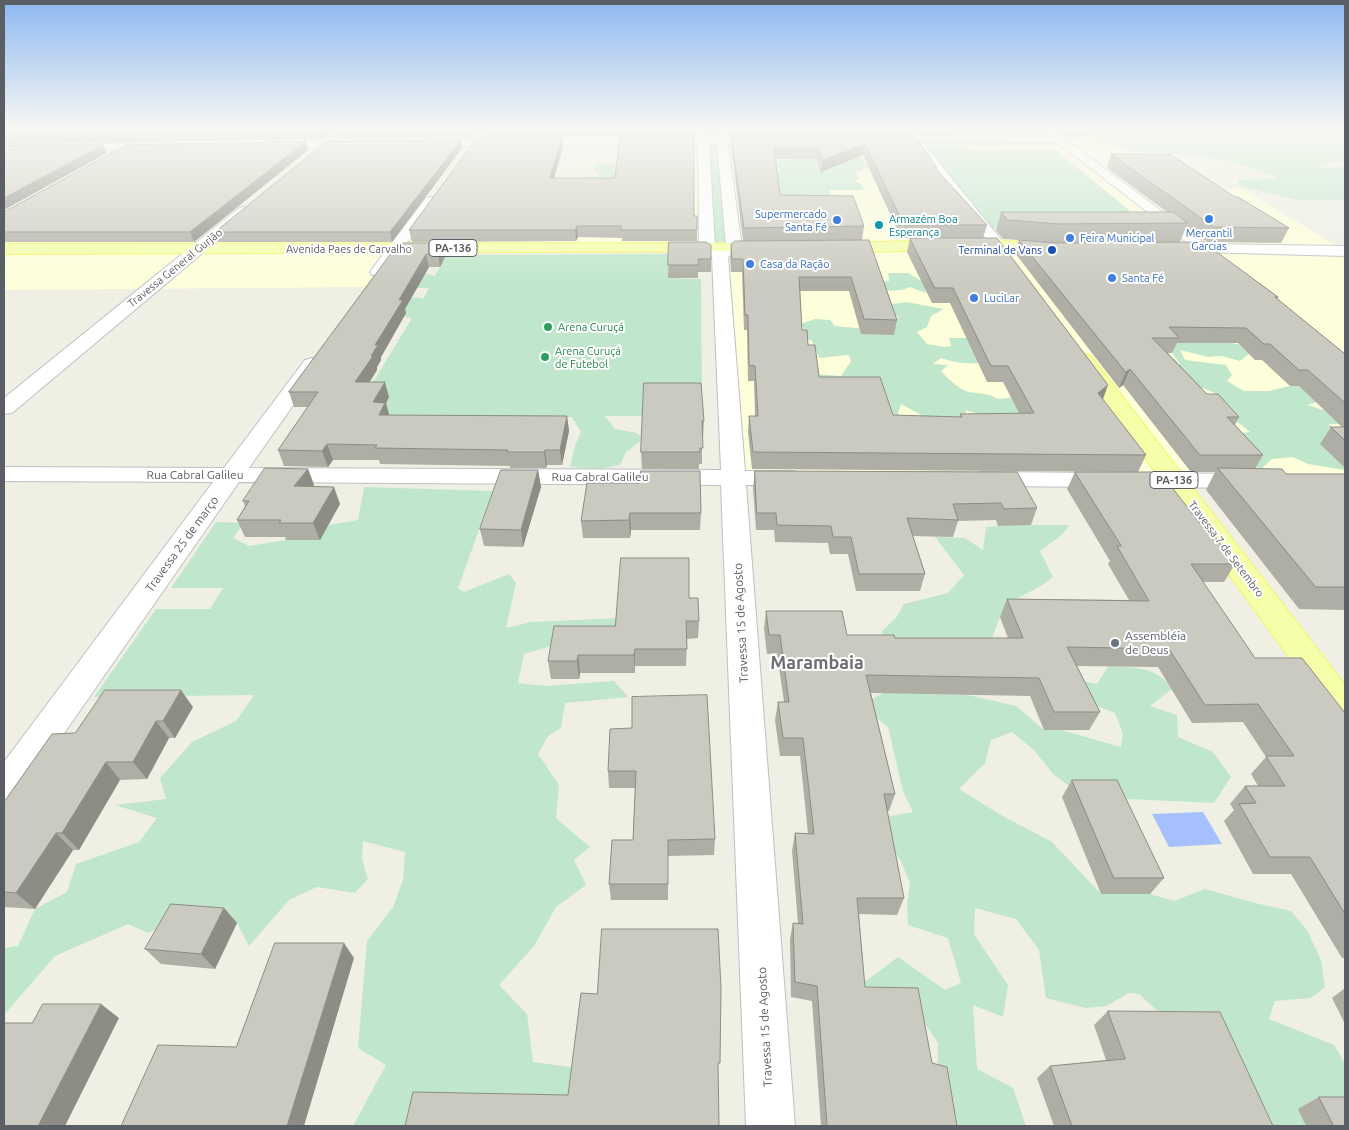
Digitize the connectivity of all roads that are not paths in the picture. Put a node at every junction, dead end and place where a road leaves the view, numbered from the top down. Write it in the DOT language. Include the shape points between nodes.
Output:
graph roads {
  1 [pos="710,181"];
  2 [pos="722,181"];
  3 [pos="949,181"];
  4 [pos="1113,181"];
  5 [pos="442,186"];
  6 [pos="256,202"];
  7 [pos="396,248"];
  8 [pos="780,248"];
  9 [pos="816,248"];
  10 [pos="4,249"];
  11 [pos="199,249"];
  12 [pos="1175,249"];
  13 [pos="1204,249"];
  14 [pos="720,250"];
  15 [pos="1071,250"];
  16 [pos="1345,250"];
  17 [pos="1010,254"];
  18 [pos="1227,267"];
  19 [pos="368,286"];
  20 [pos="1073,346"];
  21 [pos="323,348"];
  22 [pos="4,408"];
  23 [pos="4,474"];
  24 [pos="232,475"];
  25 [pos="732,478"];
  26 [pos="811,478"];
  27 [pos="958,479"];
  28 [pos="1174,480"];
  29 [pos="1269,481"];
  30 [pos="1345,709"];
  31 [pos="4,790"];
  32 [pos="771,1126"];
  1 -- 14 [label="street, Travessa 15 de Agosto"];
  2 -- 14 [label="street, Travessa 15 de Agosto"];
  3 -- 17 [label="street"];
  4 -- 13 [label="street"];
  5 -- 7 [label="street"];
  6 -- 11 [label="street, Travessa General Gurjão"];
  7 -- 11 [label="main road, Avenida Paes de Carvalho / PA-136"];
  7 -- 14 [label="main road, Avenida Paes de Carvalho / PA-136"];
  7 -- 19 [label="street"];
  8 -- 14 [label="main road, Avenida Paes de Carvalho / PA-136"];
  9 -- 17 [label="main road"];
  10 -- 11 [label="main road, Avenida Paes de Carvalho / PA-136"];
  11 -- 22 [label="street, Travessa General Gurjão"];
  12 -- 13 [label="main road"];
  13 -- 16 [label="street"];
  13 -- 18 [label="main road"];
  14 -- 25 [label="street, Travessa 15 de Agosto"];
  15 -- 17 [label="main road"];
  20 -- 28 [label="main road, Travessa 7 de Setembro / PA-136"];
  21 -- 24 [label="street, Travessa 25 de março"];
  23 -- 24 [label="street, Rua Cabral Galileu"];
  24 -- 25 [label="street, Rua Cabral Galileu"];
  24 -- 31 [label="street, Travessa 25 de março"];
  25 -- 26 [label="street, Rua Cabral Galileu"];
  25 -- 32 [label="street, Travessa 15 de Agosto"];
  27 -- 28 [label="street"];
  28 -- 29 [label="street"];
  28 -- 30 [label="main road, Travessa 7 de Setembro / PA-136"];
}
